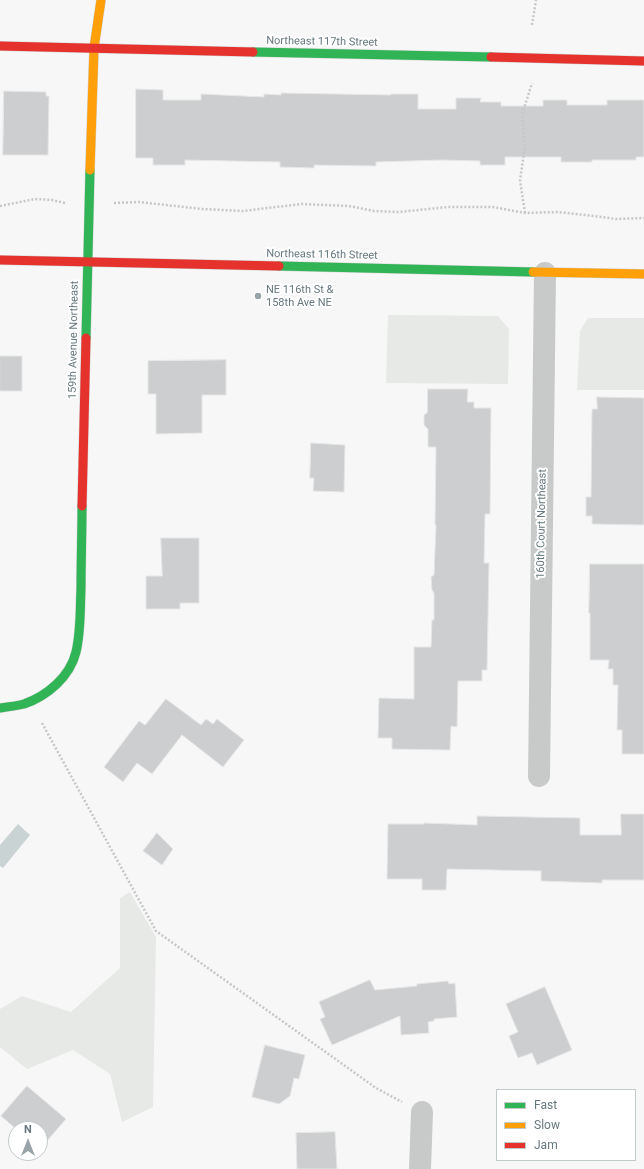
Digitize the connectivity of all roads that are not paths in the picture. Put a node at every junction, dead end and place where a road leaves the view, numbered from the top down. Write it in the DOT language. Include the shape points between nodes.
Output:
graph roads {
  1 [pos="101,0"];
  2 [pos="0,46"];
  3 [pos="94,48"];
  4 [pos="644,61"];
  5 [pos="0,260"];
  6 [pos="88,262"];
  7 [pos="545,273"];
  8 [pos="644,274"];
  9 [pos="0,708"];
  10 [pos="539,776"];
  11 [pos="422,1112"];
  12 [pos="420,1169"];
  1 -- 3 [label="street, 159th Avenue Northeast"];
  2 -- 3 [label="street, Northeast 117th Street"];
  3 -- 4 [label="street, Northeast 117th Street"];
  3 -- 6 [label="street, 159th Avenue Northeast"];
  5 -- 6 [label="street, Northeast 116th Street"];
  6 -- 7 [label="street, Northeast 116th Street"];
  6 -- 9 [label="street, 159th Avenue Northeast" via="80,628 75,656 64,677 48,693 32,702"];
  7 -- 8 [label="street, Northeast 116th Street"];
  7 -- 10 [label="street, 160th Court Northeast"];
  11 -- 12 [label="street"];
}
